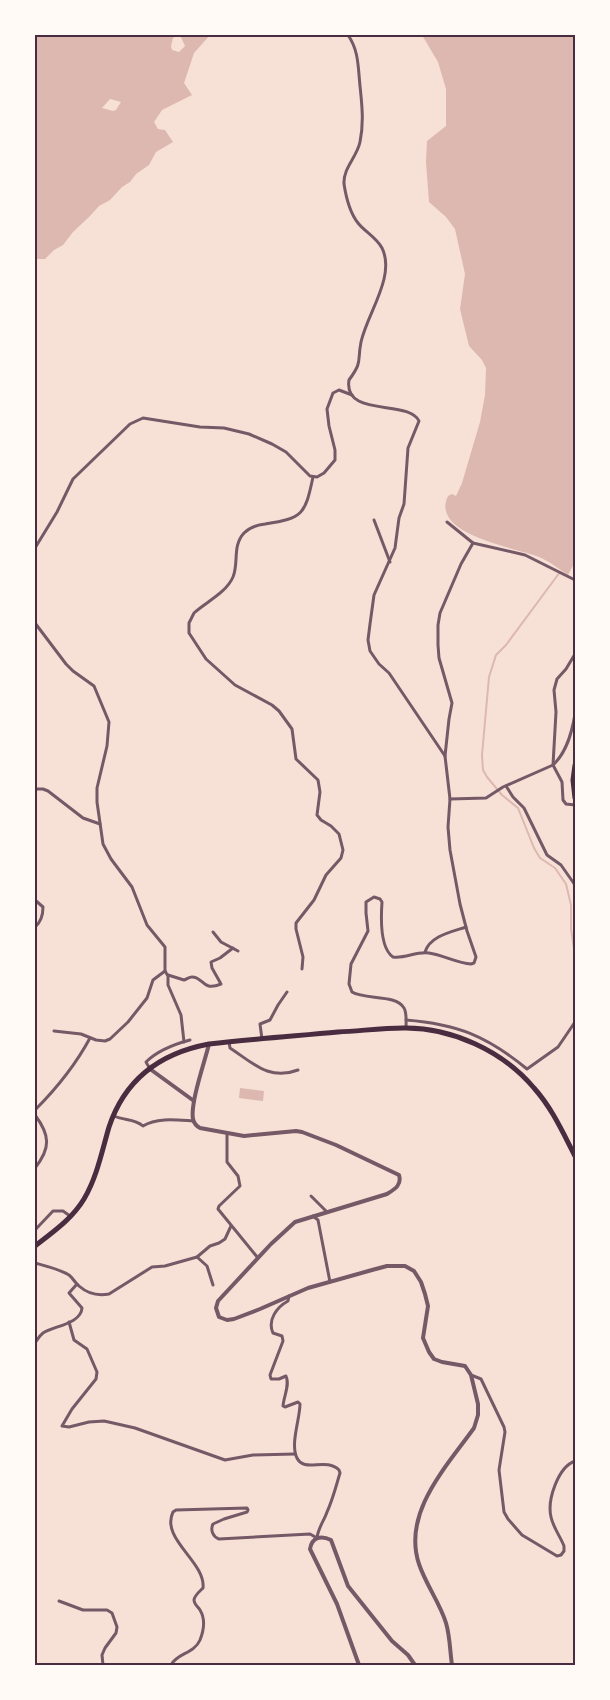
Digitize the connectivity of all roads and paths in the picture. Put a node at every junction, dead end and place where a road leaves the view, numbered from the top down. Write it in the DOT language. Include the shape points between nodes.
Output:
graph roads {
  1 [pos="348,35"];
  2 [pos="352,395"];
  3 [pos="312,477"];
  4 [pos="374,520"];
  5 [pos="447,522"];
  6 [pos="473,543"];
  7 [pos="35,548"];
  8 [pos="390,562"];
  9 [pos="575,580"];
  10 [pos="35,623"];
  11 [pos="575,654"];
  12 [pos="575,714"];
  13 [pos="445,756"];
  14 [pos="553,765"];
  15 [pos="575,765"];
  16 [pos="505,786"];
  17 [pos="35,789"];
  18 [pos="575,798"];
  19 [pos="450,799"];
  20 [pos="575,805"];
  21 [pos="100,824"];
  22 [pos="575,885"];
  23 [pos="35,900"];
  24 [pos="35,927"];
  25 [pos="466,927"];
  26 [pos="213,932"];
  27 [pos="234,948"];
  28 [pos="238,951"];
  29 [pos="425,952"];
  30 [pos="302,969"];
  31 [pos="166,973"];
  32 [pos="287,992"];
  33 [pos="406,1020"];
  34 [pos="575,1022"];
  35 [pos="406,1028"];
  36 [pos="54,1031"];
  37 [pos="90,1038"];
  38 [pos="262,1039"];
  39 [pos="190,1040"];
  40 [pos="184,1042"];
  41 [pos="229,1042"];
  42 [pos="209,1044"];
  43 [pos="150,1069"];
  44 [pos="298,1070"];
  45 [pos="194,1102"];
  46 [pos="35,1110"];
  47 [pos="35,1114"];
  48 [pos="114,1116"];
  49 [pos="193,1121"];
  50 [pos="227,1134"];
  51 [pos="575,1156"];
  52 [pos="35,1168"];
  53 [pos="312,1196"];
  54 [pos="327,1212"];
  55 [pos="71,1216"];
  56 [pos="313,1216"];
  57 [pos="231,1226"];
  58 [pos="35,1230"];
  59 [pos="35,1246"];
  60 [pos="197,1256"];
  61 [pos="258,1258"];
  62 [pos="35,1263"];
  63 [pos="330,1282"];
  64 [pos="77,1284"];
  65 [pos="213,1285"];
  66 [pos="289,1296"];
  67 [pos="69,1322"];
  68 [pos="35,1343"];
  69 [pos="471,1375"];
  70 [pos="295,1454"];
  71 [pos="575,1461"];
  72 [pos="317,1538"];
  73 [pos="59,1601"];
  74 [pos="103,1665"];
  75 [pos="171,1665"];
  76 [pos="358,1665"];
  77 [pos="415,1665"];
  78 [pos="452,1665"];
  1 -- 2 [label="street" via="359,61 364,114 360,144 345,173 344,183 352,212 382,248 386,260 380,296 361,342 360,364 349,380"];
  2 -- 3 [label="street" via="340,390 332,393 327,412 334,460 324,473"];
  2 -- 8 [label="street" via="367,405 415,415 419,421 408,448 404,504 396,548"];
  3 -- 7 [label="street" via="286,452 249,434 143,418 130,424 73,479"];
  3 -- 30 [label="street" via="306,504 300,514 292,519 260,525 244,534 237,545 232,578 194,614 189,628 196,645 210,663 235,685 272,705 288,722 296,760 318,780 317,815 339,834 343,850 341,858 326,875 314,900 296,923 303,957"];
  4 -- 8 [label="street"];
  5 -- 6 [label="street"];
  6 -- 9 [label="street" via="525,555"];
  6 -- 13 [label="street" via="445,600 438,625 439,658 452,703"];
  8 -- 13 [label="street" via="374,596 368,640 370,651 389,673"];
  10 -- 21 [label="street" via="66,664 94,686 108,722 107,746 98,788"];
  11 -- 14 [label="street" via="557,679 554,690"];
  12 -- 14 [label="street" via="566,747"];
  13 -- 19 [label="street"];
  14 -- 16 [label="street"];
  14 -- 20 [label="street" via="562,782 563,800 566,804"];
  15 -- 18 [label="main road"];
  16 -- 19 [label="street" via="486,798"];
  16 -- 22 [label="street" via="524,808 547,855 561,865"];
  17 -- 21 [label="street" via="48,791 84,818"];
  19 -- 25 [label="street" via="450,850"];
  21 -- 31 [label="street" via="107,852 132,887 147,925 165,947"];
  23 -- 24 [label="street" via="43,912"];
  25 -- 29 [label="street" via="439,936"];
  25 -- 29 [label="street" via="476,957 474,963 464,964"];
  26 -- 27 [label="street"];
  27 -- 28 [label="street"];
  27 -- 31 [label="street" via="211,962 221,984 216,986 208,986 194,977 184,980"];
  29 -- 33 [label="street" via="396,957 389,954 381,901 374,897 367,900 368,931 351,964 348,984 357,994 397,1002 404,1008"];
  31 -- 37 [label="street" via="153,980 147,998 116,1034 105,1041"];
  31 -- 40 [label="street" via="181,1015"];
  32 -- 38 [label="street" via="270,1020 260,1024"];
  33 -- 34 [label="street" via="451,1026 481,1036 526,1069 558,1047"];
  33 -- 35 [label="street"];
  35 -- 38 [label="main road"];
  35 -- 51 [label="main road" via="451,1035 502,1060 547,1104"];
  36 -- 37 [label="street"];
  37 -- 46 [label="street" via="82,1054"];
  38 -- 41 [label="main road"];
  39 -- 40 [label="street"];
  40 -- 43 [label="street" via="151,1057 146,1062"];
  41 -- 42 [label="main road"];
  41 -- 44 [label="street" via="230,1048 263,1070 280,1074"];
  42 -- 43 [label="main road" via="172,1055"];
  42 -- 45 [label="street"];
  43 -- 45 [label="street"];
  43 -- 48 [label="main road" via="132,1086"];
  45 -- 49 [label="street"];
  47 -- 52 [label="street" via="46,1133 47,1144"];
  48 -- 49 [label="street" via="135,1120 144,1126 164,1120"];
  48 -- 55 [label="main road" via="90,1189"];
  49 -- 50 [label="street" via="200,1128"];
  50 -- 54 [label="street" via="256,1136 302,1132 399,1175 396,1189 387,1194"];
  50 -- 57 [label="street" via="227,1162 238,1176 240,1186 218,1209"];
  53 -- 54 [label="street"];
  54 -- 56 [label="street"];
  55 -- 58 [label="street" via="63,1211 53,1211"];
  55 -- 59 [label="main road"];
  56 -- 61 [label="street" via="296,1222"];
  56 -- 63 [label="street" via="318,1220"];
  57 -- 60 [label="street" via="225,1239"];
  57 -- 61 [label="street"];
  60 -- 64 [label="street" via="152,1267 109,1294 91,1293"];
  60 -- 65 [label="street" via="207,1266"];
  61 -- 66 [label="street" via="218,1300 219,1317 234,1319"];
  62 -- 64 [label="street" via="70,1276"];
  63 -- 66 [label="street"];
  63 -- 69 [label="street" via="388,1266 405,1266 414,1271 428,1306 424,1332 426,1347 434,1359 465,1366"];
  64 -- 67 [label="street" via="69,1292 82,1311"];
  66 -- 70 [label="street" via="288,1301 276,1311 271,1326 273,1333 282,1336 283,1341 270,1376 271,1379 287,1378 283,1406 300,1404"];
  67 -- 68 [label="street" via="42,1334"];
  67 -- 70 [label="street" via="74,1340 87,1349 98,1372 62,1426 104,1421 135,1428 225,1460 253,1455"];
  69 -- 71 [label="street" via="480,1378 504,1427 500,1470 504,1512 522,1535 557,1556 564,1551 564,1546 551,1520 550,1509 561,1472"];
  69 -- 78 [label="street" via="478,1404 474,1428 426,1498 416,1528 419,1563 447,1625"];
  70 -- 72 [label="street" via="303,1464 329,1464 340,1474"];
  72 -- 75 [label="street" via="310,1534 218,1539 212,1532 213,1524 247,1512 247,1508 173,1512 173,1532 202,1577 203,1588 194,1600 204,1622 195,1648"];
  72 -- 76 [label="street" via="311,1542 310,1549 337,1604"];
  72 -- 77 [label="street" via="331,1540 348,1586"];
  73 -- 74 [label="street" via="83,1610 112,1613 116,1633 102,1655"];
}
